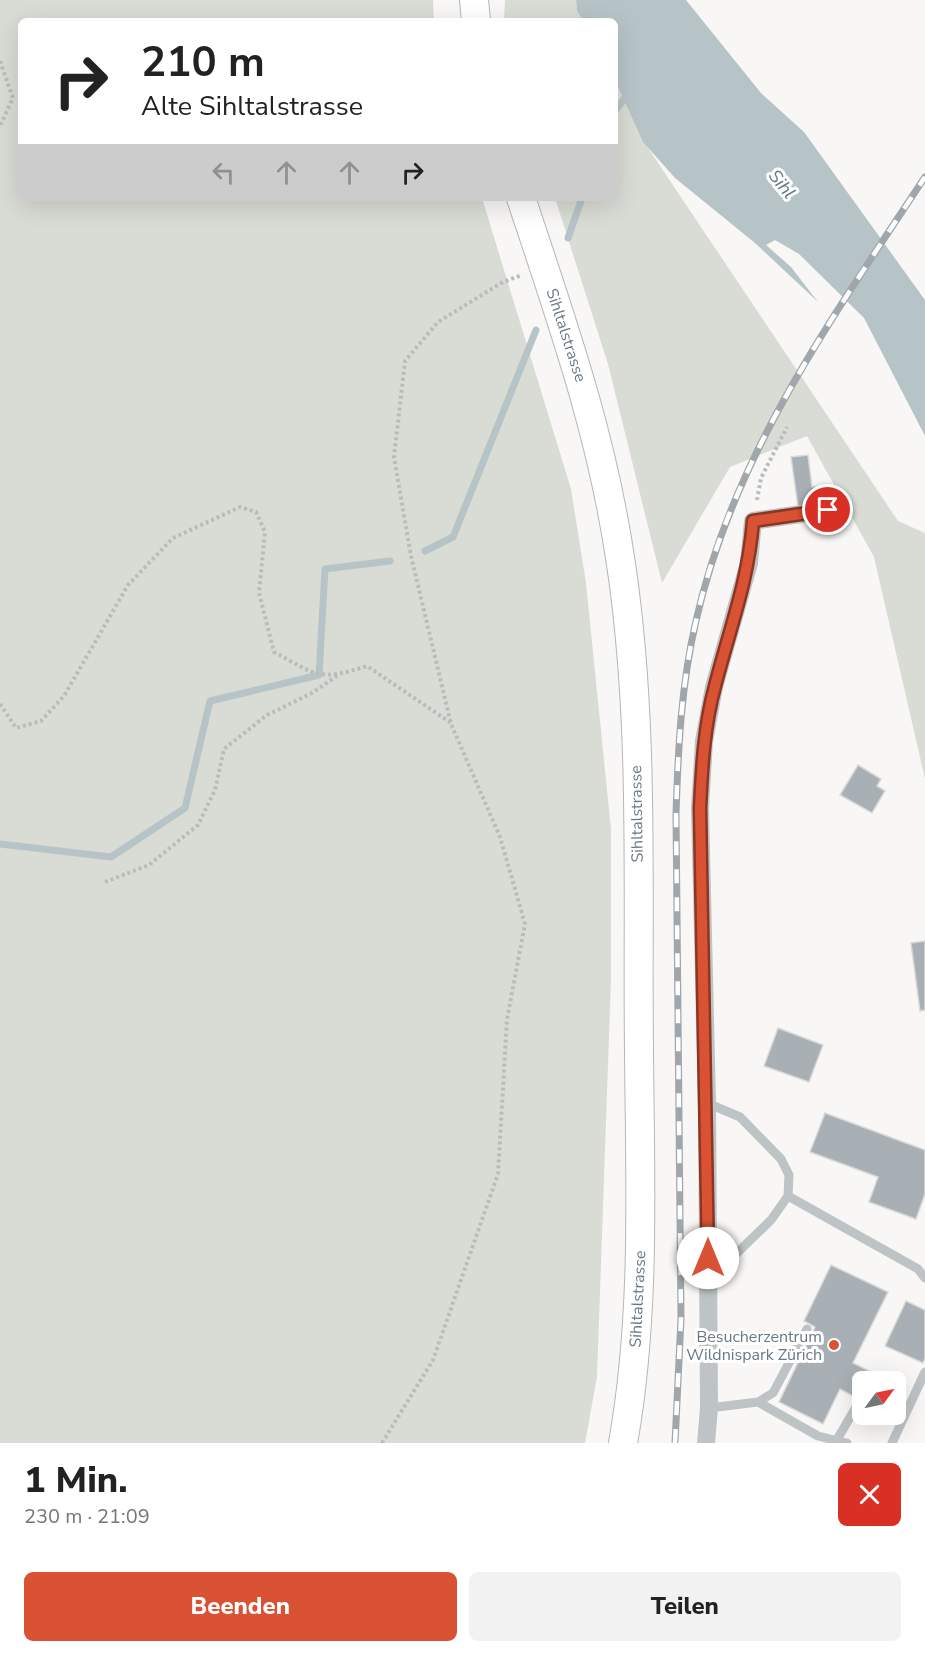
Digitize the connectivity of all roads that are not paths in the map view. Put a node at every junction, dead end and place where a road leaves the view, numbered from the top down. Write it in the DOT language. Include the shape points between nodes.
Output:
graph roads {
  1 [pos="474,0"];
  2 [pos="476,18"];
  3 [pos="522,201"];
  4 [pos="828,510"];
  5 [pos="707,1103"];
  6 [pos="788,1196"];
  7 [pos="925,1278"];
  8 [pos="708,1280"];
  9 [pos="807,1329"];
  10 [pos="925,1372"];
  11 [pos="758,1402"];
  12 [pos="709,1408"];
  13 [pos="852,1414"];
  14 [pos="836,1442"];
  15 [pos="623,1443"];
  16 [pos="706,1443"];
  17 [pos="847,1443"];
  18 [pos="892,1443"];
  1 -- 2 [label="main road"];
  3 -- 15 [label="main road, Sihltalstrasse" via="574,353 597,441 621,565 631,656 637,818 640,1234 635,1351"];
  4 -- 5 [label="street" via="753,521 749,562 714,687 704,741 700,808"];
  5 -- 6 [label="lane" via="740,1117 781,1159 789,1175"];
  5 -- 8 [label="street"];
  6 -- 7 [label="lane" via="918,1269"];
  6 -- 8 [label="lane" via="771,1220"];
  8 -- 12 [label="street"];
  9 -- 11 [label="lane" via="773,1393"];
  10 -- 18 [label="lane"];
  11 -- 12 [label="lane"];
  11 -- 14 [label="lane"];
  12 -- 16 [label="street"];
  13 -- 14 [label="lane"];
  14 -- 17 [label="lane"];
}
